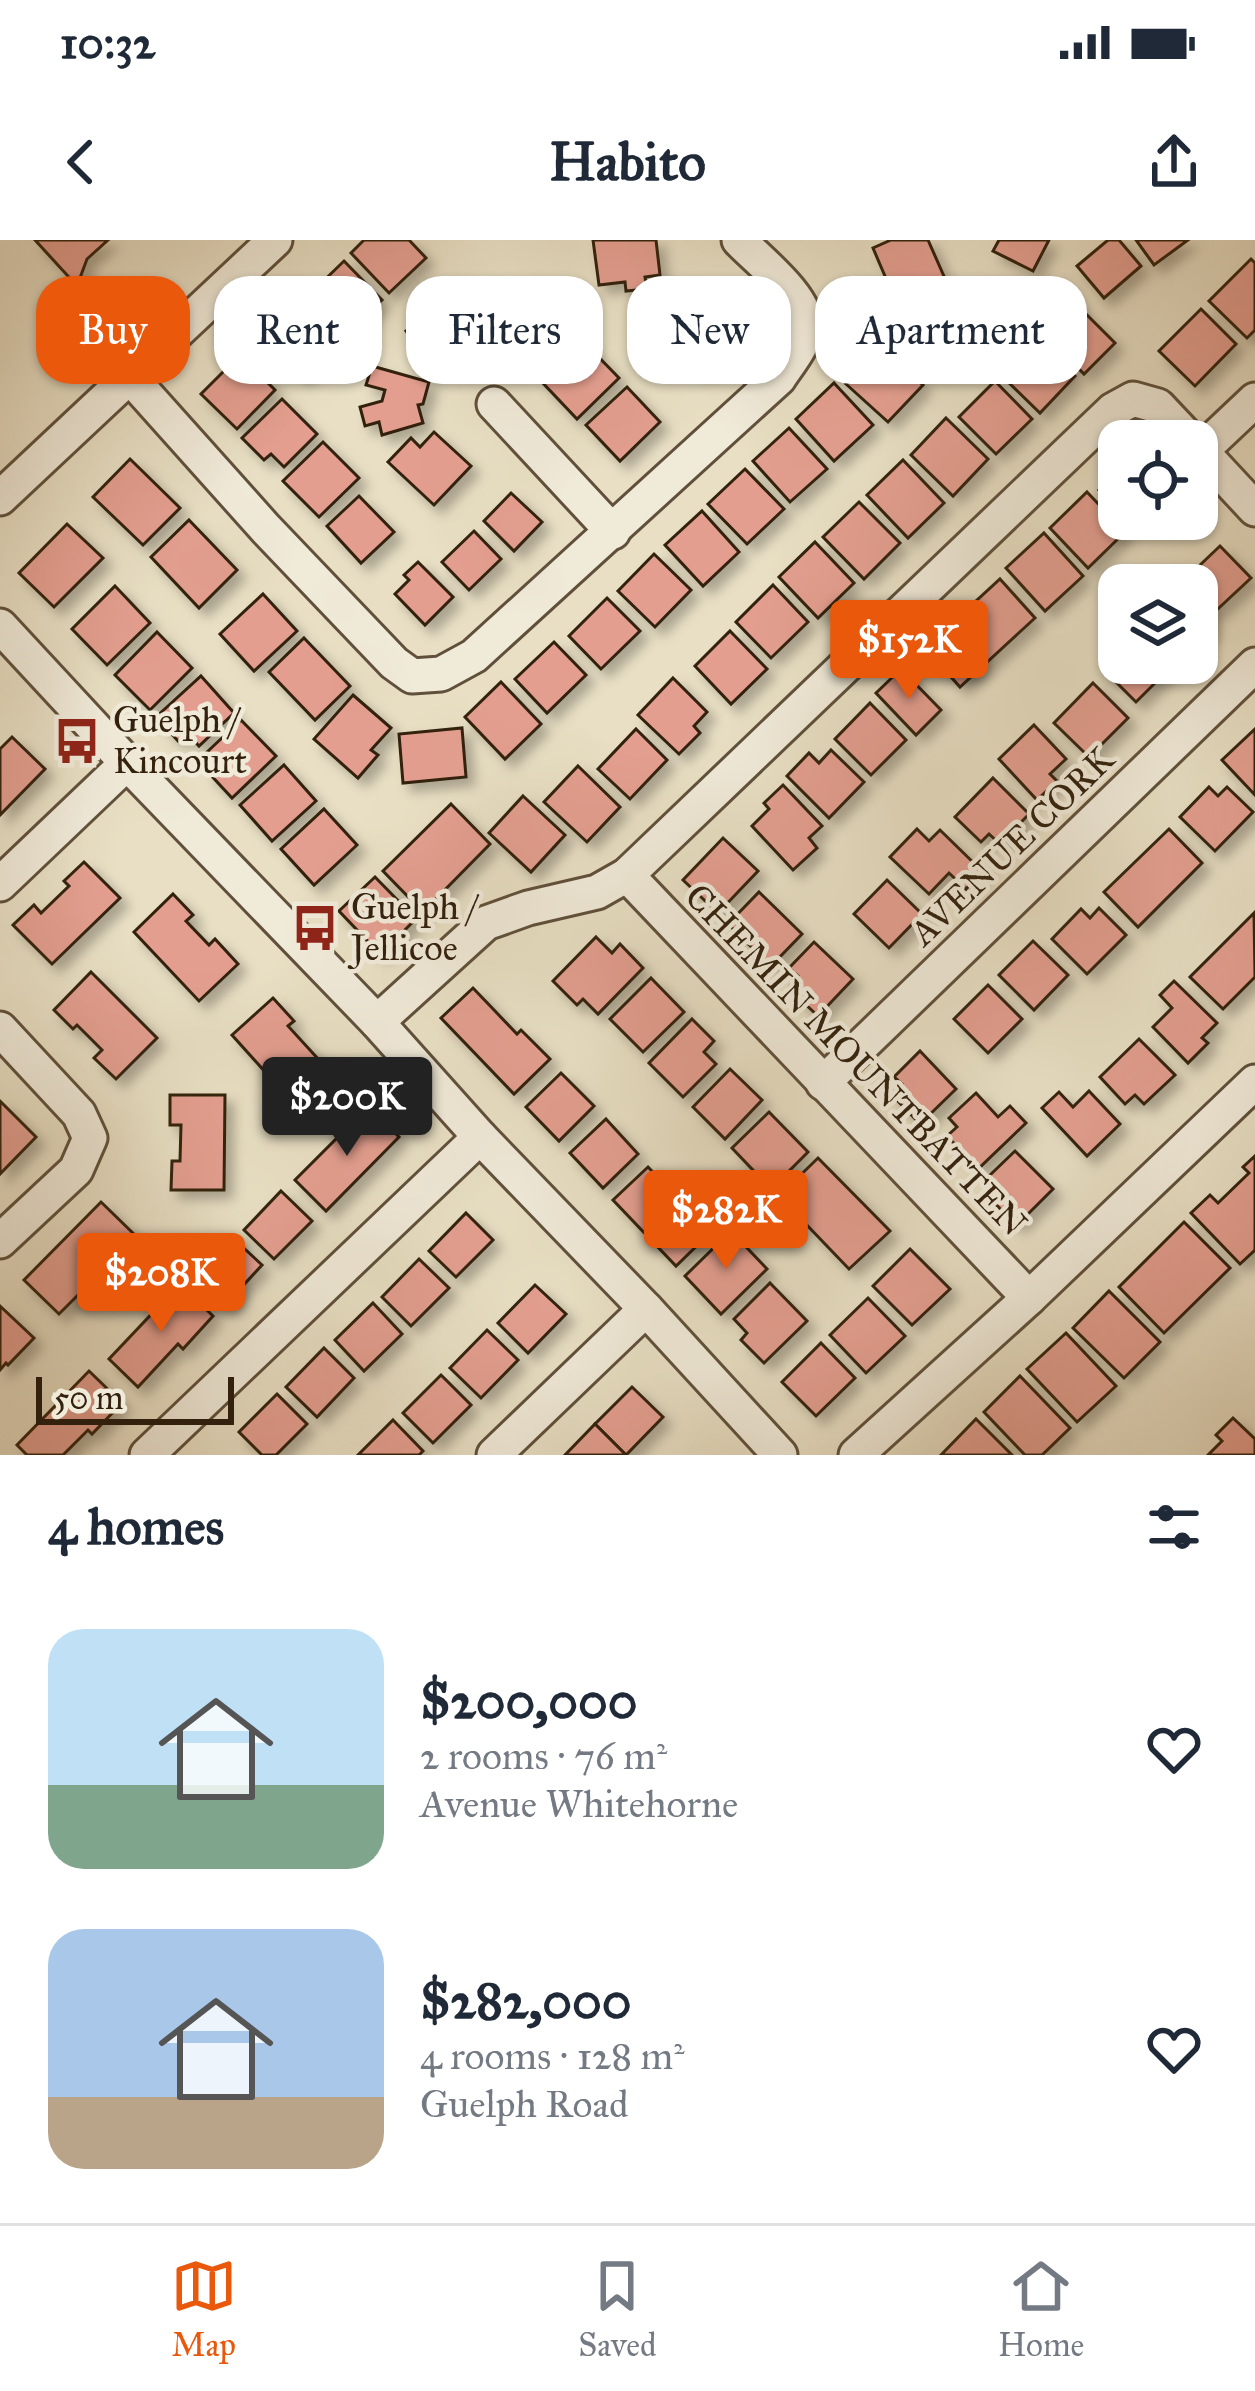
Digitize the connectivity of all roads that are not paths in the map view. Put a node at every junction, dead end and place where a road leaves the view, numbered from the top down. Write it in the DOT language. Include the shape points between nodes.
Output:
graph roads {
  1 [pos="275,240"];
  2 [pos="739,240"];
  3 [pos="190,320"];
  4 [pos="122,384"];
  5 [pos="136,384"];
  6 [pos="1255,400"];
  7 [pos="494,404"];
  8 [pos="1103,420"];
  9 [pos="1171,420"];
  10 [pos="1098,424"];
  11 [pos="1218,429"];
  12 [pos="1218,469"];
  13 [pos="0,498"];
  14 [pos="1255,509"];
  15 [pos="613,532"];
  16 [pos="0,626"];
  17 [pos="1255,665"];
  18 [pos="128,763"];
  19 [pos="627,875"];
  20 [pos="0,884"];
  21 [pos="376,1022"];
  22 [pos="0,1029"];
  23 [pos="1255,1082"];
  24 [pos="823,1083"];
  25 [pos="480,1137"];
  26 [pos="0,1241"];
  27 [pos="1029,1298"];
  28 [pos="646,1309"];
  29 [pos="147,1455"];
  30 [pos="494,1455"];
  31 [pos="780,1455"];
  32 [pos="856,1455"];
  1 -- 3 [label="street"];
  2 -- 15 [label="street" via="801,304 806,327 799,347 779,378"];
  4 -- 13 [label="street"];
  5 -- 15 [label="street" via="412,676 441,674 474,656"];
  6 -- 11 [label="street"];
  7 -- 15 [label="street"];
  8 -- 9 [label="street" via="1133,399"];
  10 -- 19 [label="street"];
  12 -- 14 [label="street"];
  16 -- 18 [label="street"];
  17 -- 24 [label="street, AVENUE CORK"];
  18 -- 20 [label="street"];
  18 -- 21 [label="street"];
  19 -- 21 [label="street" via="597,892 486,923"];
  19 -- 24 [label="street, CHEMIN MOUNTBATTEN"];
  21 -- 25 [label="street"];
  22 -- 26 [label="street" via="80,1114 90,1138 76,1170"];
  23 -- 27 [label="street"];
  24 -- 27 [label="street, CHEMIN MOUNTBATTEN"];
  25 -- 28 [label="street"];
  25 -- 29 [label="street"];
  27 -- 32 [label="street"];
  28 -- 30 [label="street"];
  28 -- 31 [label="street"];
}
